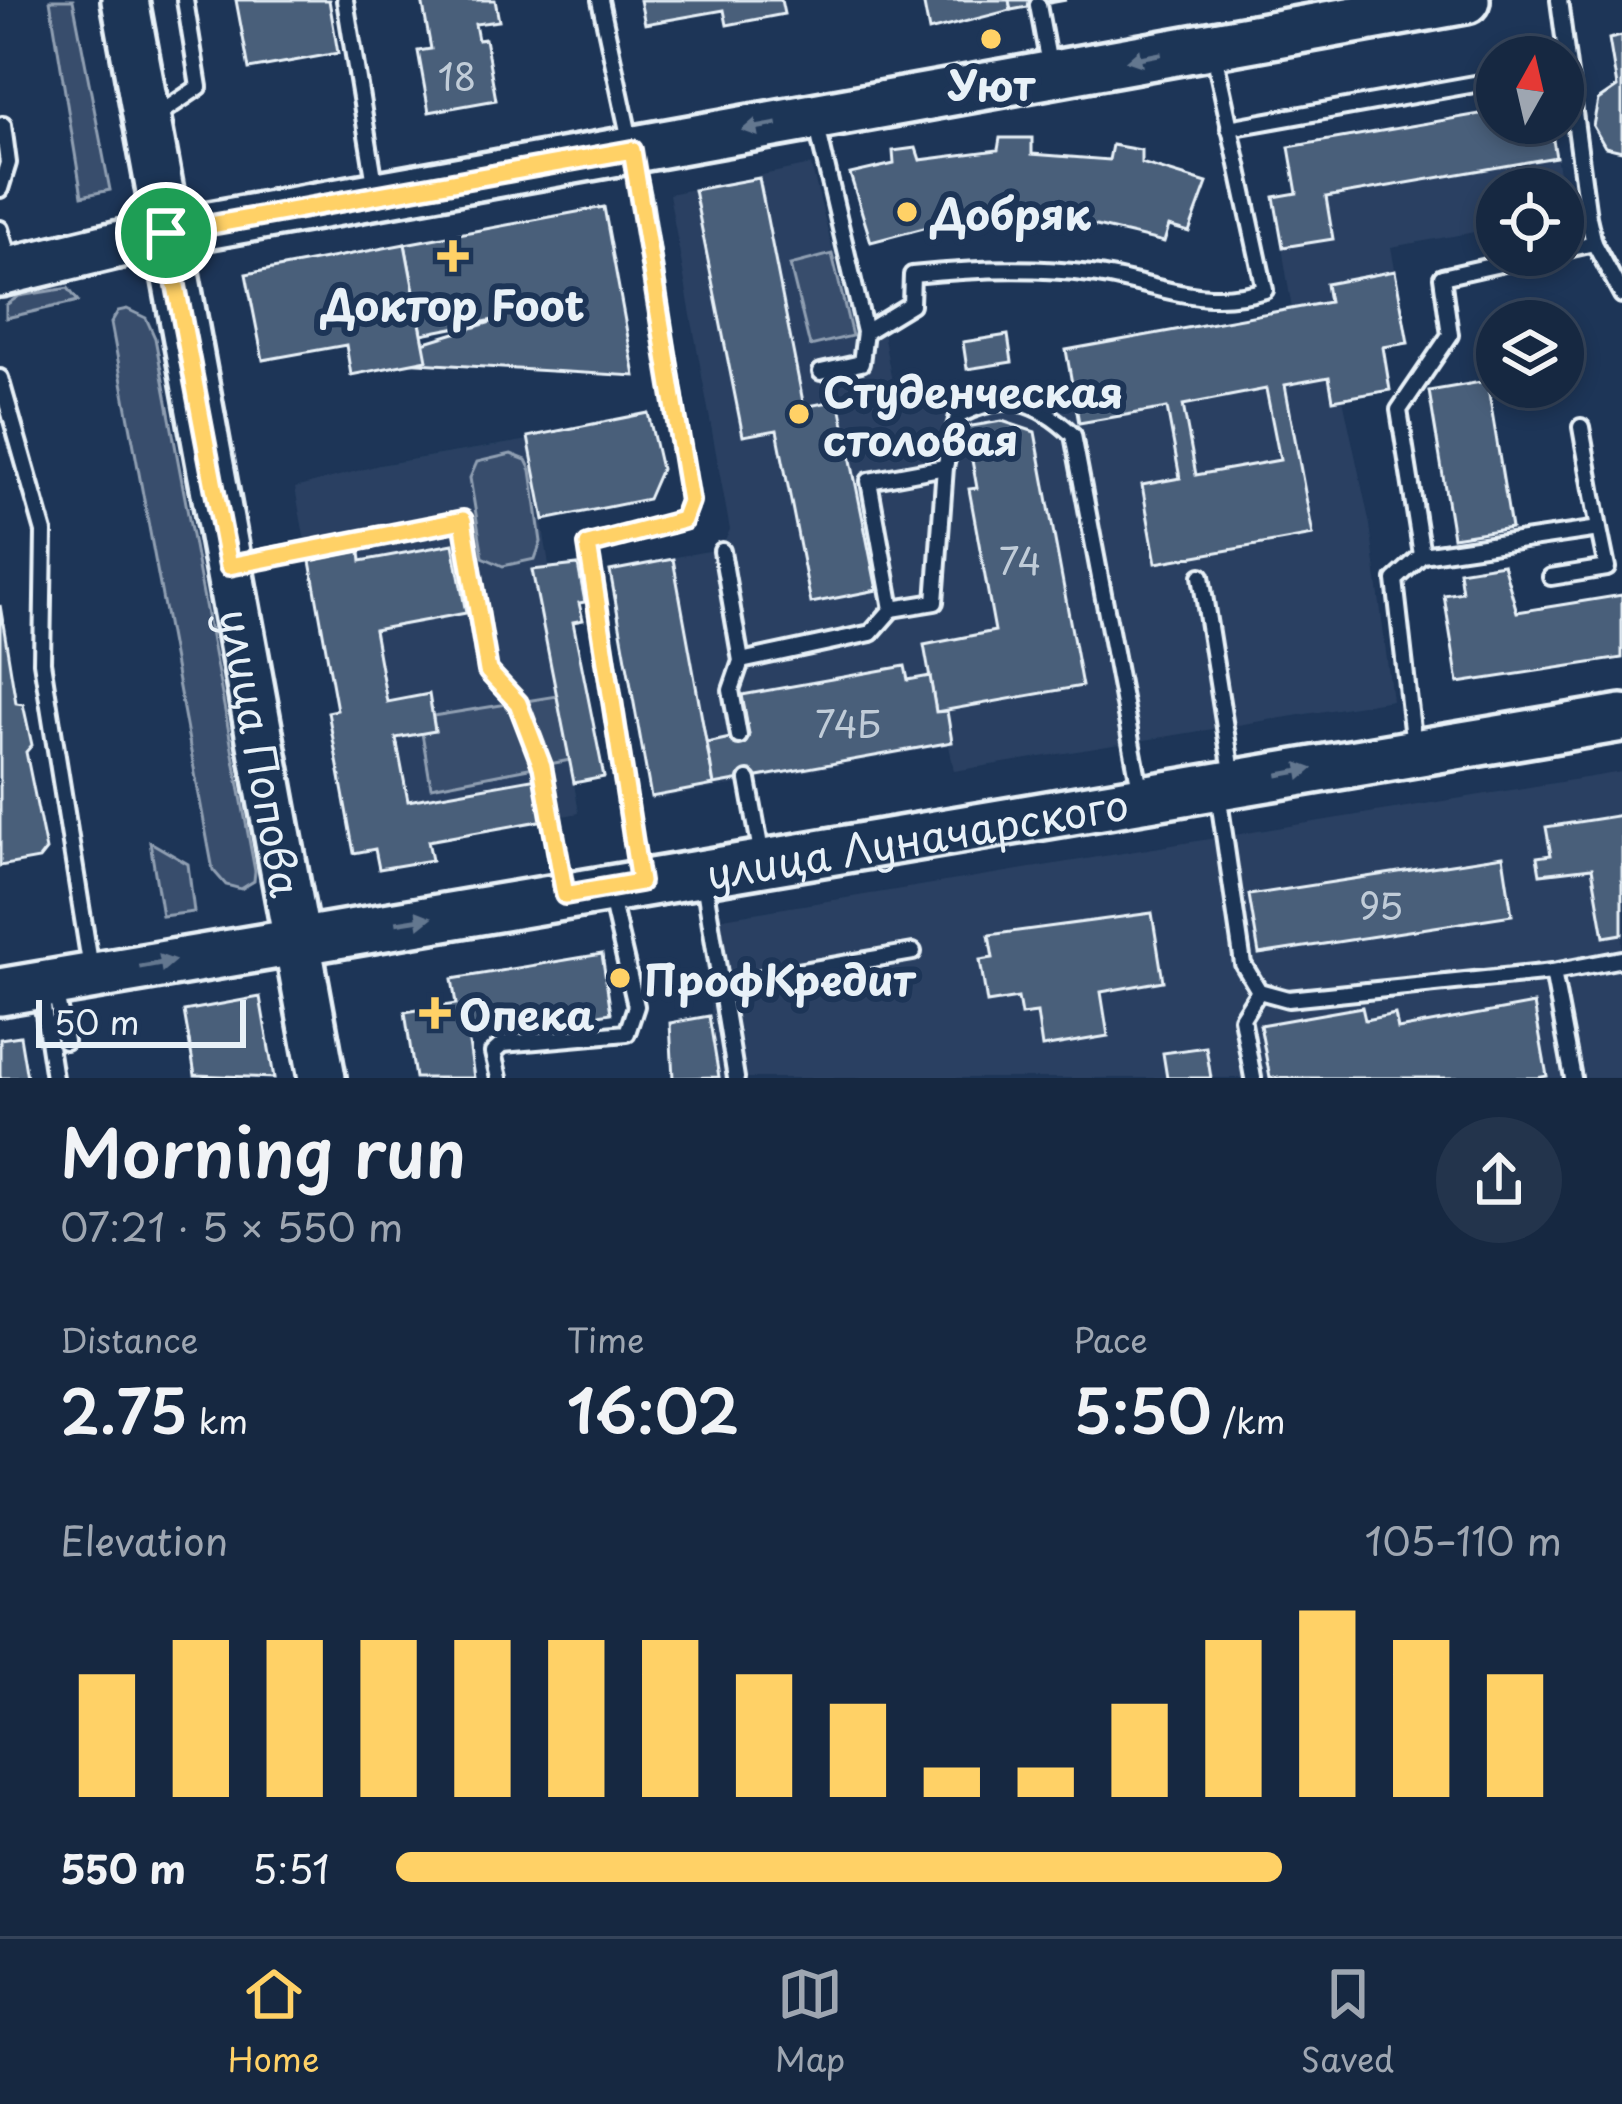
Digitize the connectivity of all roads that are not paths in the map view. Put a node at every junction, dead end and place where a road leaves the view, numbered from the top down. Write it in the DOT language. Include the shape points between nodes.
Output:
graph roads {
  1 [pos="124,0"];
  2 [pos="185,0"];
  3 [pos="344,0"];
  4 [pos="600,0"];
  5 [pos="1466,0"];
  6 [pos="1559,0"];
  7 [pos="1038,5"];
  8 [pos="1562,36"];
  9 [pos="1212,44"];
  10 [pos="1051,75"];
  11 [pos="1476,84"];
  12 [pos="815,117"];
  13 [pos="147,122"];
  14 [pos="3,125"];
  15 [pos="1229,128"];
  16 [pos="1578,144"];
  17 [pos="632,150"];
  18 [pos="0,189"];
  19 [pos="377,195"];
  20 [pos="166,233"];
  21 [pos="1594,243"];
  22 [pos="1584,245"];
  23 [pos="4,258"];
  24 [pos="1476,269"];
  25 [pos="1622,295"];
  26 [pos="866,332"];
  27 [pos="821,372"];
  28 [pos="0,379"];
  29 [pos="1582,427"];
  30 [pos="945,467"];
  31 [pos="1599,529"];
  32 [pos="722,551"];
  33 [pos="1422,555"];
  34 [pos="229,566"];
  35 [pos="1202,576"];
  36 [pos="1551,577"];
  37 [pos="892,609"];
  38 [pos="742,661"];
  39 [pos="1622,718"];
  40 [pos="740,736"];
  41 [pos="1414,750"];
  42 [pos="748,780"];
  43 [pos="1225,784"];
  44 [pos="1142,798"];
  45 [pos="763,862"];
  46 [pos="703,871"];
  47 [pos="624,884"];
  48 [pos="565,895"];
  49 [pos="298,940"];
  50 [pos="914,952"];
  51 [pos="1622,959"];
  52 [pos="1553,972"];
  53 [pos="46,984"];
  54 [pos="721,985"];
  55 [pos="1259,991"];
  56 [pos="65,1041"];
  57 [pos="54,1078"];
  58 [pos="322,1078"];
  59 [pos="499,1078"];
  60 [pos="736,1078"];
  61 [pos="1253,1078"];
  62 [pos="1573,1078"];
  1 -- 13 [label="main road, улица Попова"];
  2 -- 13 [label="lane" via="200,87"];
  3 -- 19 [label="lane"];
  4 -- 17 [label="lane"];
  5 -- 9 [label="main road"];
  6 -- 8 [label="lane"];
  7 -- 10 [label="lane"];
  9 -- 10 [label="main road, one-way"];
  9 -- 15 [label="lane"];
  10 -- 12 [label="main road"];
  11 -- 15 [label="lane"];
  12 -- 17 [label="main road, one-way"];
  12 -- 26 [label="lane"];
  13 -- 20 [label="main road, улица Попова"];
  14 -- 18 [label="lane" via="8,163"];
  15 -- 26 [label="lane" via="1265,290 1228,301 1092,274 981,268 912,275 911,304"];
  16 -- 21 [label="lane"];
  17 -- 19 [label="main road"];
  17 -- 47 [label="lane" via="690,501 683,520 588,545"];
  19 -- 20 [label="main road"];
  20 -- 23 [label="main road"];
  20 -- 34 [label="main road, улица Попова"];
  21 -- 22 [label="lane"];
  21 -- 25 [label="lane"];
  24 -- 33 [label="lane" via="1442,277 1450,335 1399,410"];
  26 -- 27 [label="lane" via="860,363"];
  28 -- 53 [label="lane" via="44,532"];
  29 -- 31 [label="lane"];
  30 -- 37 [label="lane" via="935,602"];
  30 -- 37 [label="lane" via="869,481"];
  30 -- 44 [label="lane" via="958,416 976,407 1011,401 1045,409 1073,435"];
  31 -- 33 [label="lane"];
  31 -- 36 [label="lane" via="1606,568"];
  32 -- 38 [label="lane"];
  33 -- 41 [label="lane" via="1395,580"];
  34 -- 48 [label="lane" via="463,520 488,671 518,703 542,766"];
  34 -- 49 [label="main road, улица Попова"];
  35 -- 43 [label="lane"];
  37 -- 38 [label="lane" via="871,633"];
  38 -- 40 [label="lane" via="731,690"];
  39 -- 41 [label="main road, улица Луначарского"];
  43 -- 41 [label="main road, улица Луначарского, one-way"];
  42 -- 45 [label="lane"];
  43 -- 44 [label="main road, улица Луначарского"];
  43 -- 55 [label="lane" via="1243,964"];
  44 -- 45 [label="main road, улица Луначарского"];
  45 -- 46 [label="main road, улица Луначарского"];
  46 -- 47 [label="main road, улица Луначарского"];
  46 -- 54 [label="lane"];
  47 -- 48 [label="main road, улица Луначарского"];
  47 -- 59 [label="lane" via="636,1006 627,1033 502,1044 493,1053"];
  49 -- 48 [label="main road, улица Луначарского, one-way"];
  53 -- 49 [label="main road, улица Луначарского, one-way"];
  49 -- 58 [label="main road, улица Попова"];
  50 -- 54 [label="lane"];
  51 -- 52 [label="lane"];
  52 -- 55 [label="lane" via="1288,999"];
  52 -- 62 [label="lane"];
  53 -- 56 [label="lane"];
  53 -- 57 [label="lane"];
  54 -- 60 [label="lane"];
  55 -- 61 [label="lane" via="1242,1018"];
}
